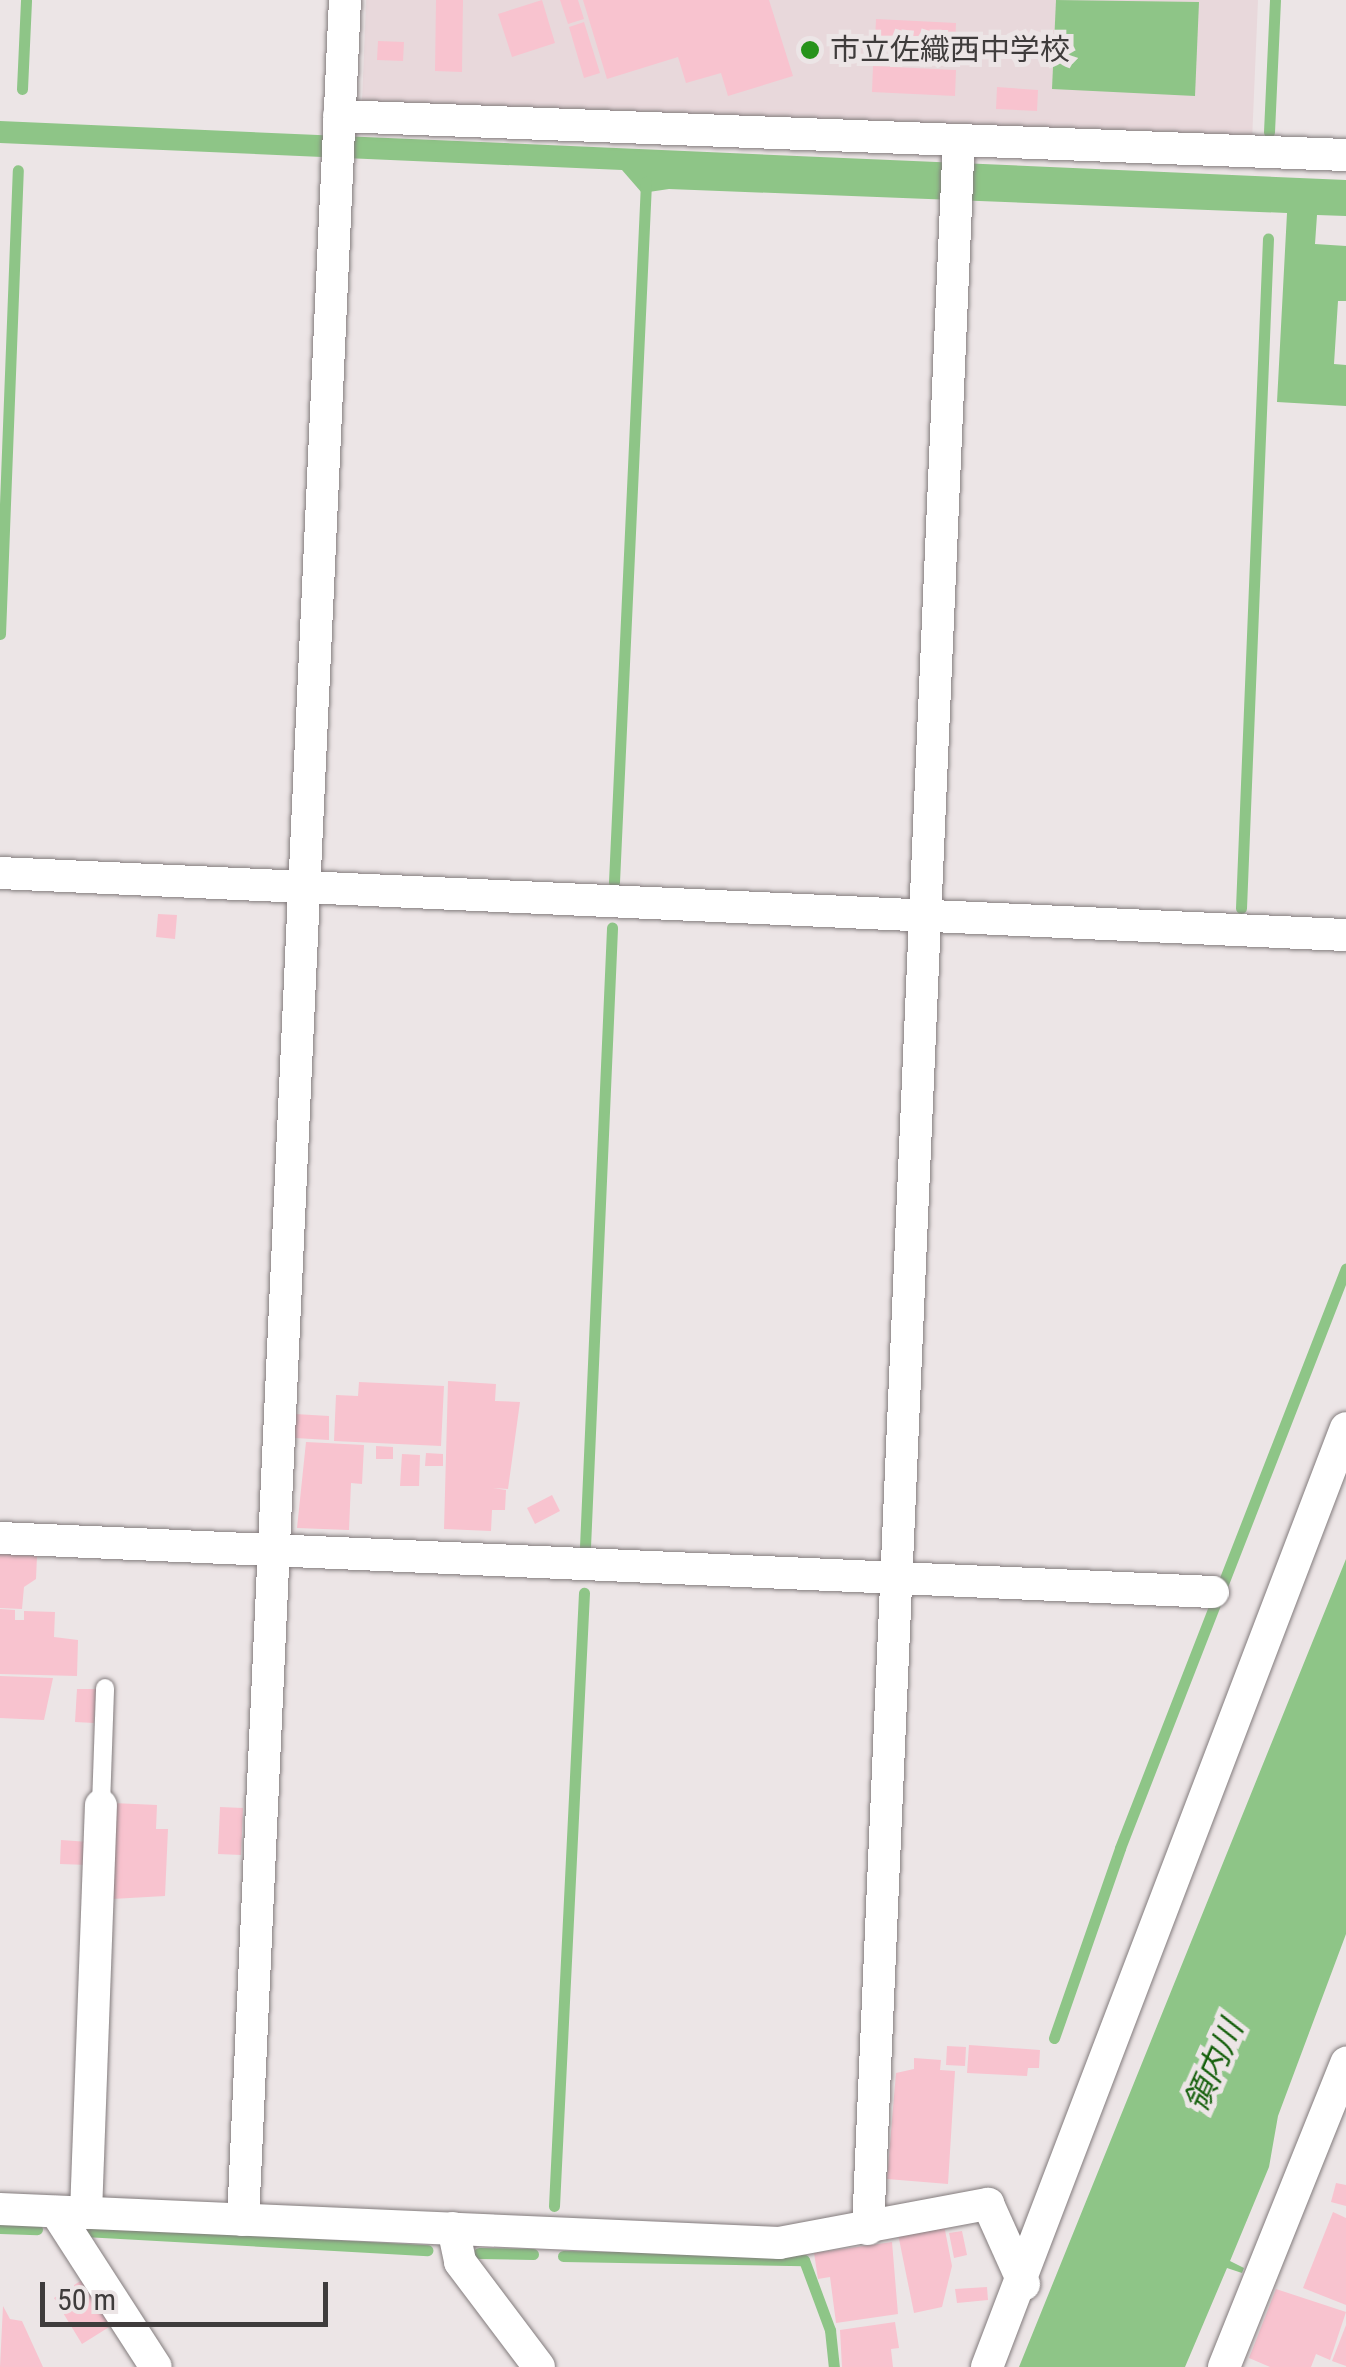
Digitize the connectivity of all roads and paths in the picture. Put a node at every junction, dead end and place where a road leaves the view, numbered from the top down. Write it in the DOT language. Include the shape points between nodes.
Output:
graph roads {
  1 [pos="345,0"];
  2 [pos="338,120"];
  3 [pos="959,146"];
  4 [pos="1346,155"];
  5 [pos="0,873"];
  6 [pos="299,887"];
  7 [pos="926,916"];
  8 [pos="1346,935"];
  9 [pos="1346,1428"];
  10 [pos="0,1538"];
  11 [pos="271,1549"];
  12 [pos="896,1577"];
  13 [pos="1212,1592"];
  14 [pos="105,1688"];
  15 [pos="101,1805"];
  16 [pos="1346,2063"];
  17 [pos="1336,2115"];
  18 [pos="0,2210"];
  19 [pos="71,2212"];
  20 [pos="243,2220"];
  21 [pos="453,2228"];
  22 [pos="868,2229"];
  23 [pos="1024,2284"];
  24 [pos="156,2367"];
  25 [pos="539,2367"];
  26 [pos="988,2367"];
  27 [pos="1224,2367"];
  1 -- 2 [label="street"];
  2 -- 3 [label="street"];
  2 -- 6 [label="street"];
  3 -- 4 [label="street"];
  3 -- 7 [label="street"];
  5 -- 6 [label="street"];
  6 -- 7 [label="street"];
  6 -- 11 [label="street"];
  7 -- 8 [label="street"];
  7 -- 12 [label="street"];
  9 -- 23 [label="street"];
  10 -- 11 [label="street"];
  11 -- 12 [label="street"];
  11 -- 20 [label="street"];
  12 -- 13 [label="street"];
  12 -- 22 [label="street"];
  14 -- 15 [label="lane"];
  15 -- 19 [label="street"];
  16 -- 17 [label="street"];
  17 -- 27 [label="street"];
  18 -- 19 [label="street"];
  19 -- 20 [label="street"];
  19 -- 24 [label="street"];
  20 -- 21 [label="street"];
  21 -- 22 [label="street" via="779,2243"];
  21 -- 25 [label="street" via="460,2262"];
  22 -- 23 [label="street" via="988,2204"];
  23 -- 26 [label="street"];
}
